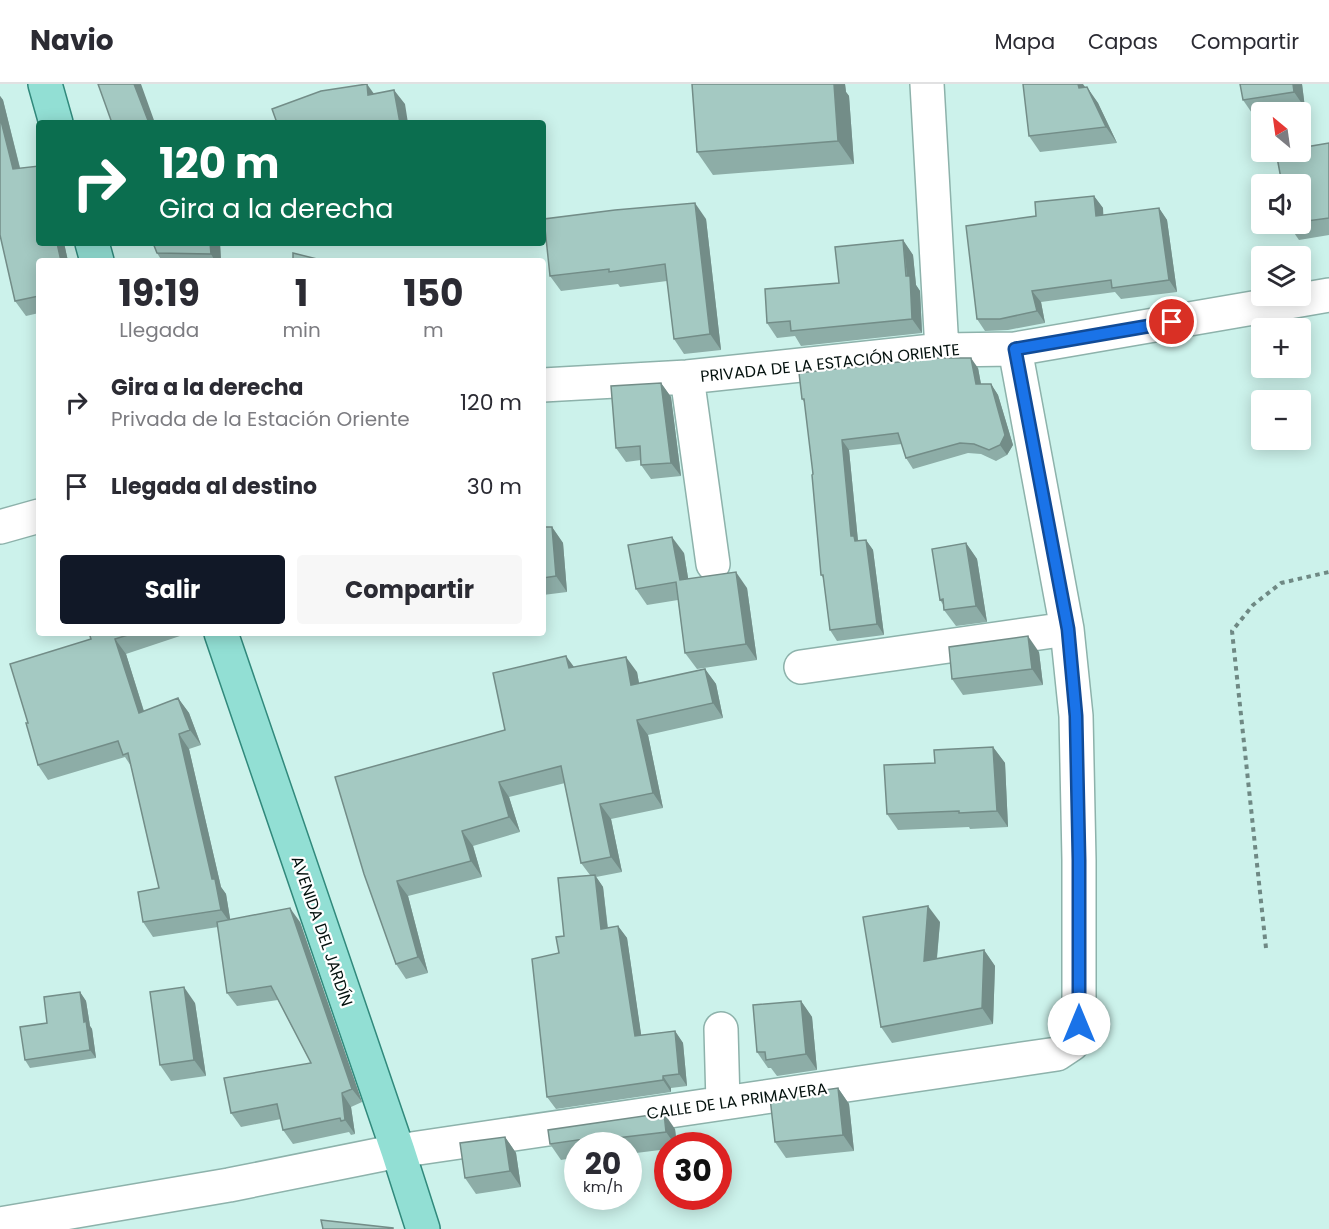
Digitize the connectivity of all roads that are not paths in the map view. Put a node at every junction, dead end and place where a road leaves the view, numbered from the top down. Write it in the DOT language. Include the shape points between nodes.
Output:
graph roads {
  1 [pos="45,84"];
  2 [pos="927,84"];
  3 [pos="55,120"];
  4 [pos="1329,295"];
  5 [pos="1015,349"];
  6 [pos="942,350"];
  7 [pos="687,377"];
  8 [pos="546,385"];
  9 [pos="36,517"];
  10 [pos="0,527"];
  11 [pos="713,564"];
  12 [pos="1068,629"];
  13 [pos="221,636"];
  14 [pos="801,667"];
  15 [pos="721,1029"];
  16 [pos="723,1103"];
  17 [pos="398,1150"];
  18 [pos="0,1224"];
  19 [pos="423,1229"];
  1 -- 3 [label="main road"];
  2 -- 6 [label="street"];
  4 -- 5 [label="street, PRIVADA DE LA ESTACIÓN ORIENTE"];
  5 -- 6 [label="street, PRIVADA DE LA ESTACIÓN ORIENTE"];
  5 -- 12 [label="street"];
  6 -- 7 [label="street, PRIVADA DE LA ESTACIÓN ORIENTE"];
  7 -- 8 [label="street, PRIVADA DE LA ESTACIÓN ORIENTE"];
  7 -- 11 [label="street"];
  9 -- 10 [label="street"];
  12 -- 14 [label="street"];
  12 -- 16 [label="street, CALLE DE LA PRIMAVERA" via="1076,716 1079,860 1079,1024 1072,1044 1057,1054"];
  13 -- 17 [label="main road, AVENIDA DEL JARDÍN"];
  15 -- 16 [label="street"];
  16 -- 17 [label="street, CALLE DE LA PRIMAVERA"];
  17 -- 18 [label="street, CALLE DE LA PRIMAVERA" via="229,1185"];
  17 -- 19 [label="main road, AVENIDA DEL JARDÍN"];
}
